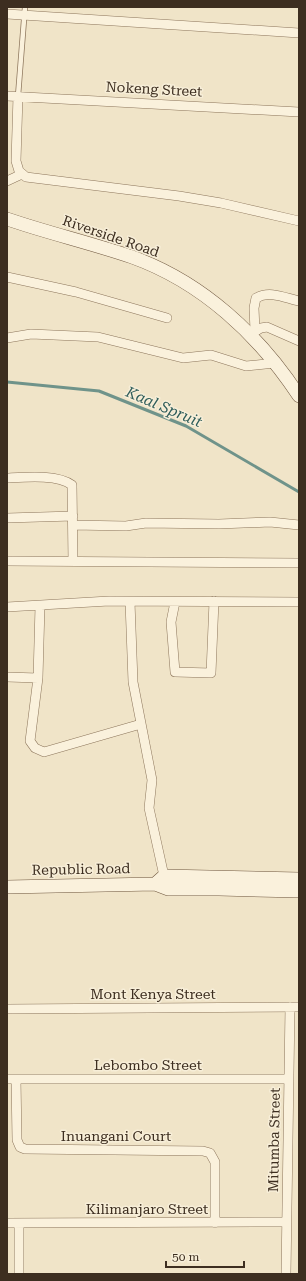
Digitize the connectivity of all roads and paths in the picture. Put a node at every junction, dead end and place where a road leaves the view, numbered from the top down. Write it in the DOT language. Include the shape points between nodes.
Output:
graph roads {
  1 [pos="25,11"];
  2 [pos="7,14"];
  3 [pos="299,33"];
  4 [pos="7,96"];
  5 [pos="18,96"];
  6 [pos="299,112"];
  7 [pos="22,174"];
  8 [pos="7,181"];
  9 [pos="7,219"];
  10 [pos="299,221"];
  11 [pos="7,277"];
  12 [pos="299,301"];
  13 [pos="167,318"];
  14 [pos="253,332"];
  15 [pos="7,338"];
  16 [pos="299,341"];
  17 [pos="275,363"];
  18 [pos="299,396"];
  19 [pos="7,478"];
  20 [pos="7,518"];
  21 [pos="73,520"];
  22 [pos="299,525"];
  23 [pos="7,561"];
  24 [pos="73,561"];
  25 [pos="299,563"];
  26 [pos="214,601"];
  27 [pos="130,602"];
  28 [pos="175,602"];
  29 [pos="299,602"];
  30 [pos="40,606"];
  31 [pos="7,607"];
  32 [pos="7,677"];
  33 [pos="38,678"];
  34 [pos="141,724"];
  35 [pos="299,879"];
  36 [pos="160,880"];
  37 [pos="7,887"];
  38 [pos="299,891"];
  39 [pos="294,1007"];
  40 [pos="7,1009"];
  41 [pos="12,1079"];
  42 [pos="289,1079"];
  43 [pos="286,1222"];
  44 [pos="7,1223"];
  45 [pos="19,1223"];
  46 [pos="215,1223"];
  47 [pos="19,1274"];
  48 [pos="286,1274"];
  1 -- 2 [label="street"];
  1 -- 3 [label="street"];
  1 -- 5 [label="lane"];
  4 -- 5 [label="street, Nokeng Street"];
  5 -- 6 [label="street, Nokeng Street"];
  5 -- 7 [label="street" via="16,161"];
  7 -- 8 [label="street"];
  7 -- 10 [label="street" via="30,178 179,196"];
  9 -- 14 [label="street, Riverside Road" via="125,255 155,267 210,300"];
  11 -- 13 [label="street" via="76,292"];
  12 -- 14 [label="street" via="270,294 262,294 256,298"];
  14 -- 16 [label="street" via="267,327"];
  14 -- 17 [label="street, Riverside Road"];
  15 -- 17 [label="street" via="31,334 91,336 183,358 205,354 246,366"];
  17 -- 18 [label="street, Riverside Road"];
  19 -- 21 [label="street" via="54,478 68,482 73,490"];
  20 -- 21 [label="street"];
  21 -- 22 [label="street" via="126,526 146,523 270,522"];
  21 -- 24 [label="street"];
  23 -- 24 [label="street"];
  24 -- 25 [label="street"];
  26 -- 28 [label="street"];
  26 -- 28 [label="street" via="211,673 175,672 171,622"];
  26 -- 29 [label="street"];
  27 -- 28 [label="street"];
  27 -- 30 [label="street"];
  27 -- 34 [label="street" via="131,667"];
  30 -- 31 [label="street"];
  30 -- 33 [label="street"];
  32 -- 33 [label="street"];
  33 -- 34 [label="street" via="30,741 35,748 44,752"];
  34 -- 36 [label="street" via="152,780 149,808"];
  35 -- 36 [label="street, Republic Road"];
  36 -- 37 [label="street, Republic Road"];
  36 -- 38 [label="street, Republic Road" via="168,890"];
  39 -- 40 [label="street, Mont Kenya Street"];
  39 -- 42 [label="street, Mitumba Street"];
  41 -- 42 [label="street, Lebombo Street"];
  41 -- 46 [label="street, Inuangani Court" via="17,1140 20,1147 25,1149 210,1153 215,1162"];
  42 -- 43 [label="street, Mitumba Street"];
  43 -- 46 [label="street, Kilimanjaro Street"];
  43 -- 48 [label="street, Mitumba Street"];
  44 -- 45 [label="street, Kilimanjaro Street"];
  45 -- 46 [label="street, Kilimanjaro Street"];
  45 -- 47 [label="street"];
}
